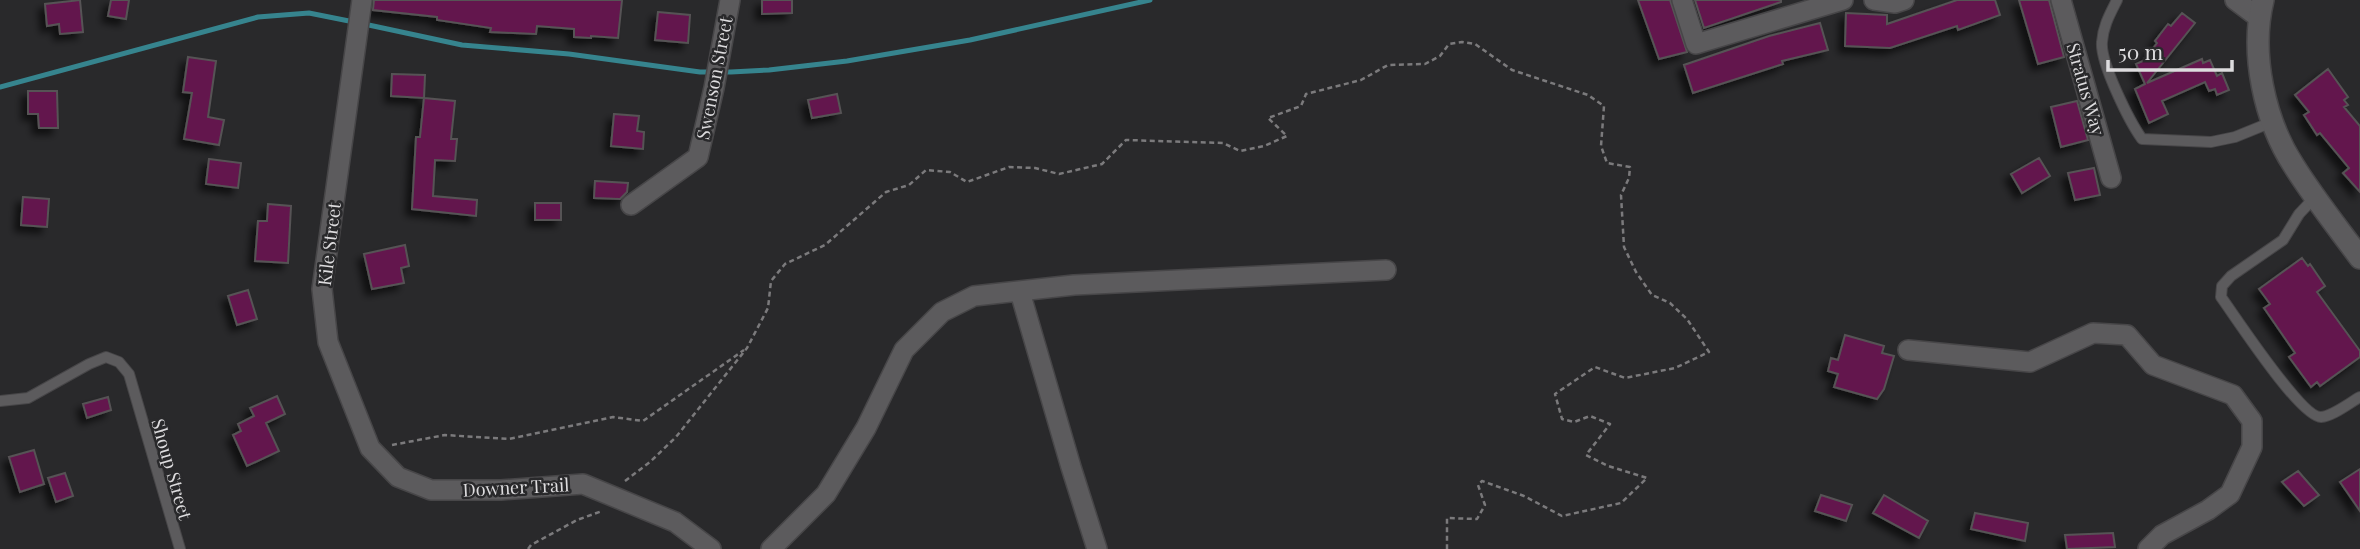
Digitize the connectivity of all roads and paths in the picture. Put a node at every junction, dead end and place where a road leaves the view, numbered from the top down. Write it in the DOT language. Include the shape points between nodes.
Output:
graph roads {
  1 [pos="362,0"];
  2 [pos="730,0"];
  3 [pos="1682,0"];
  4 [pos="1843,0"];
  5 [pos="2061,0"];
  6 [pos="2117,0"];
  7 [pos="2235,0"];
  8 [pos="1789,8"];
  9 [pos="2261,9"];
  10 [pos="2273,122"];
  11 [pos="2111,178"];
  12 [pos="2316,196"];
  13 [pos="631,205"];
  14 [pos="2360,258"];
  15 [pos="1386,270"];
  16 [pos="1020,292"];
  17 [pos="747,348"];
  18 [pos="1908,350"];
  19 [pos="2360,397"];
  20 [pos="0,401"];
  21 [pos="370,448"];
  22 [pos="431,490"];
  23 [pos="180,549"];
  24 [pos="711,549"];
  25 [pos="771,549"];
  26 [pos="1097,549"];
  27 [pos="2148,549"];
  1 -- 21 [label="street, Kile Street" via="322,289 328,341"];
  2 -- 13 [label="street, Swenson Street" via="698,158"];
  3 -- 8 [label="street" via="1696,44"];
  4 -- 8 [label="street"];
  5 -- 11 [label="street, Stratus Way"];
  6 -- 10 [label="lane" via="2105,23 2104,61 2142,139 2211,142"];
  7 -- 9 [label="street"];
  9 -- 10 [label="street" via="2260,74"];
  10 -- 12 [label="street" via="2292,164"];
  12 -- 14 [label="street"];
  12 -- 19 [label="lane" via="2283,240 2231,276 2222,286 2221,297 2289,392 2312,415 2328,415"];
  15 -- 16 [label="street" via="1074,285"];
  16 -- 25 [label="street" via="974,296 942,312 904,350 866,428 826,494"];
  16 -- 26 [label="street"];
  17 -- 21 [label="path" via="643,421 613,417 509,439 445,435"];
  18 -- 27 [label="street" via="2030,362 2093,333 2127,335 2152,365 2234,395 2252,421 2252,447 2230,494 2162,535"];
  20 -- 23 [label="lane, Shoup Street" via="28,398 106,357 119,362 129,374"];
  21 -- 22 [label="street, Kile Street" via="398,477"];
  22 -- 24 [label="street, Downer Trail" via="583,484 675,522"];
}
